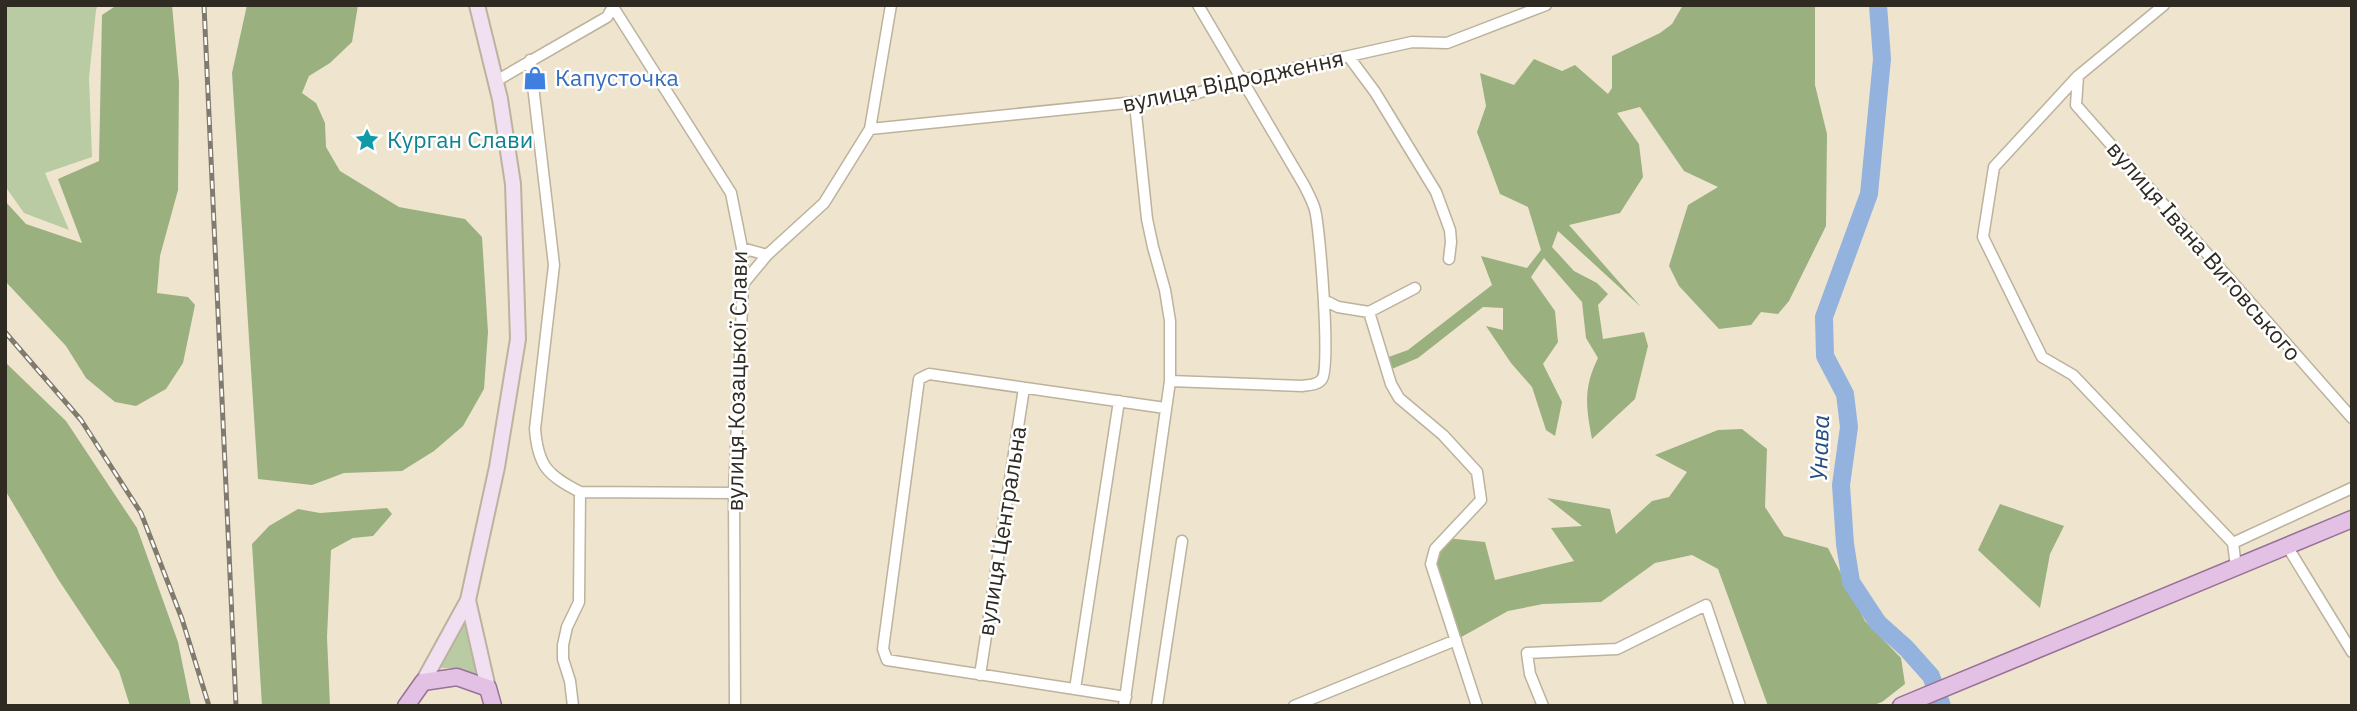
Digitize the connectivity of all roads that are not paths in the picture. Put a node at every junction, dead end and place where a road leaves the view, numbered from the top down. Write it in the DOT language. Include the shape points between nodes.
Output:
graph roads {
  1 [pos="477,5"];
  2 [pos="891,5"];
  3 [pos="1198,5"];
  4 [pos="1546,5"];
  5 [pos="2164,5"];
  6 [pos="614,6"];
  7 [pos="1349,57"];
  8 [pos="530,60"];
  9 [pos="2078,76"];
  10 [pos="1241,80"];
  11 [pos="496,81"];
  12 [pos="1135,104"];
  13 [pos="870,129"];
  14 [pos="741,248"];
  15 [pos="767,255"];
  16 [pos="1449,259"];
  17 [pos="743,284"];
  18 [pos="1415,288"];
  19 [pos="1324,300"];
  20 [pos="1369,312"];
  21 [pos="1170,381"];
  22 [pos="1024,388"];
  23 [pos="1119,401"];
  24 [pos="1166,405"];
  25 [pos="2352,418"];
  26 [pos="2352,488"];
  27 [pos="580,492"];
  28 [pos="734,492"];
  29 [pos="2352,519"];
  30 [pos="1182,541"];
  31 [pos="2233,543"];
  32 [pos="2287,546"];
  33 [pos="2236,567"];
  34 [pos="468,600"];
  35 [pos="1456,640"];
  36 [pos="2352,652"];
  37 [pos="980,674"];
  38 [pos="423,682"];
  39 [pos="488,688"];
  40 [pos="1075,689"];
  41 [pos="1125,701"];
  42 [pos="406,706"];
  43 [pos="493,706"];
  44 [pos="573,706"];
  45 [pos="735,706"];
  46 [pos="1157,706"];
  47 [pos="1294,706"];
  48 [pos="1477,706"];
  49 [pos="1543,706"];
  50 [pos="1740,706"];
  51 [pos="1901,706"];
  1 -- 11 [label="main road"];
  2 -- 13 [label="street"];
  3 -- 10 [label="street"];
  4 -- 7 [label="street, вулиця Відродження" via="1447,43 1412,42"];
  5 -- 9 [label="street"];
  6 -- 8 [label="street" via="607,17"];
  6 -- 14 [label="street, вулиця Козацької Слави" via="731,193"];
  7 -- 10 [label="street, вулиця Відродження"];
  7 -- 16 [label="street" via="1436,192 1450,230"];
  8 -- 11 [label="street"];
  8 -- 27 [label="street" via="555,265 535,429 537,451 552,477"];
  9 -- 25 [label="street, вулиця Івана Виговського" via="2076,105"];
  9 -- 31 [label="street" via="1994,167 1983,237 2042,356 2073,375"];
  10 -- 12 [label="street, вулиця Відродження"];
  10 -- 19 [label="street" via="1315,210"];
  11 -- 34 [label="main road" via="513,184 518,340"];
  12 -- 13 [label="street, вулиця Відродження"];
  12 -- 21 [label="street" via="1147,219 1170,321"];
  13 -- 15 [label="street" via="824,203"];
  14 -- 15 [label="street"];
  14 -- 17 [label="street, вулиця Козацької Слави"];
  15 -- 17 [label="street"];
  17 -- 28 [label="street, вулиця Козацької Слави"];
  18 -- 20 [label="street"];
  19 -- 20 [label="street"];
  19 -- 21 [label="street" via="1326,369 1316,384 1283,387"];
  20 -- 35 [label="street" via="1399,398 1478,472 1481,500 1435,549 1431,564"];
  21 -- 24 [label="street"];
  22 -- 23 [label="street"];
  22 -- 37 [label="street, вулиця Центральна"];
  22 -- 37 [label="street" via="929,374 919,379 883,649 887,660"];
  23 -- 24 [label="street"];
  23 -- 40 [label="street"];
  24 -- 41 [label="street"];
  26 -- 31 [label="street"];
  27 -- 28 [label="street"];
  27 -- 44 [label="street" via="579,602 563,645"];
  28 -- 45 [label="street, вулиця Козацької Слави"];
  29 -- 32 [label="main road"];
  30 -- 46 [label="street"];
  31 -- 33 [label="street"];
  32 -- 33 [label="main road"];
  32 -- 36 [label="street"];
  33 -- 51 [label="main road"];
  34 -- 38 [label="main road"];
  34 -- 39 [label="main road"];
  35 -- 47 [label="street"];
  35 -- 48 [label="street"];
  37 -- 40 [label="street"];
  38 -- 39 [label="main road" via="457,677"];
  38 -- 42 [label="main road"];
  39 -- 43 [label="main road"];
  40 -- 41 [label="street"];
  49 -- 50 [label="street" via="1527,653 1617,649 1706,605"];
}
